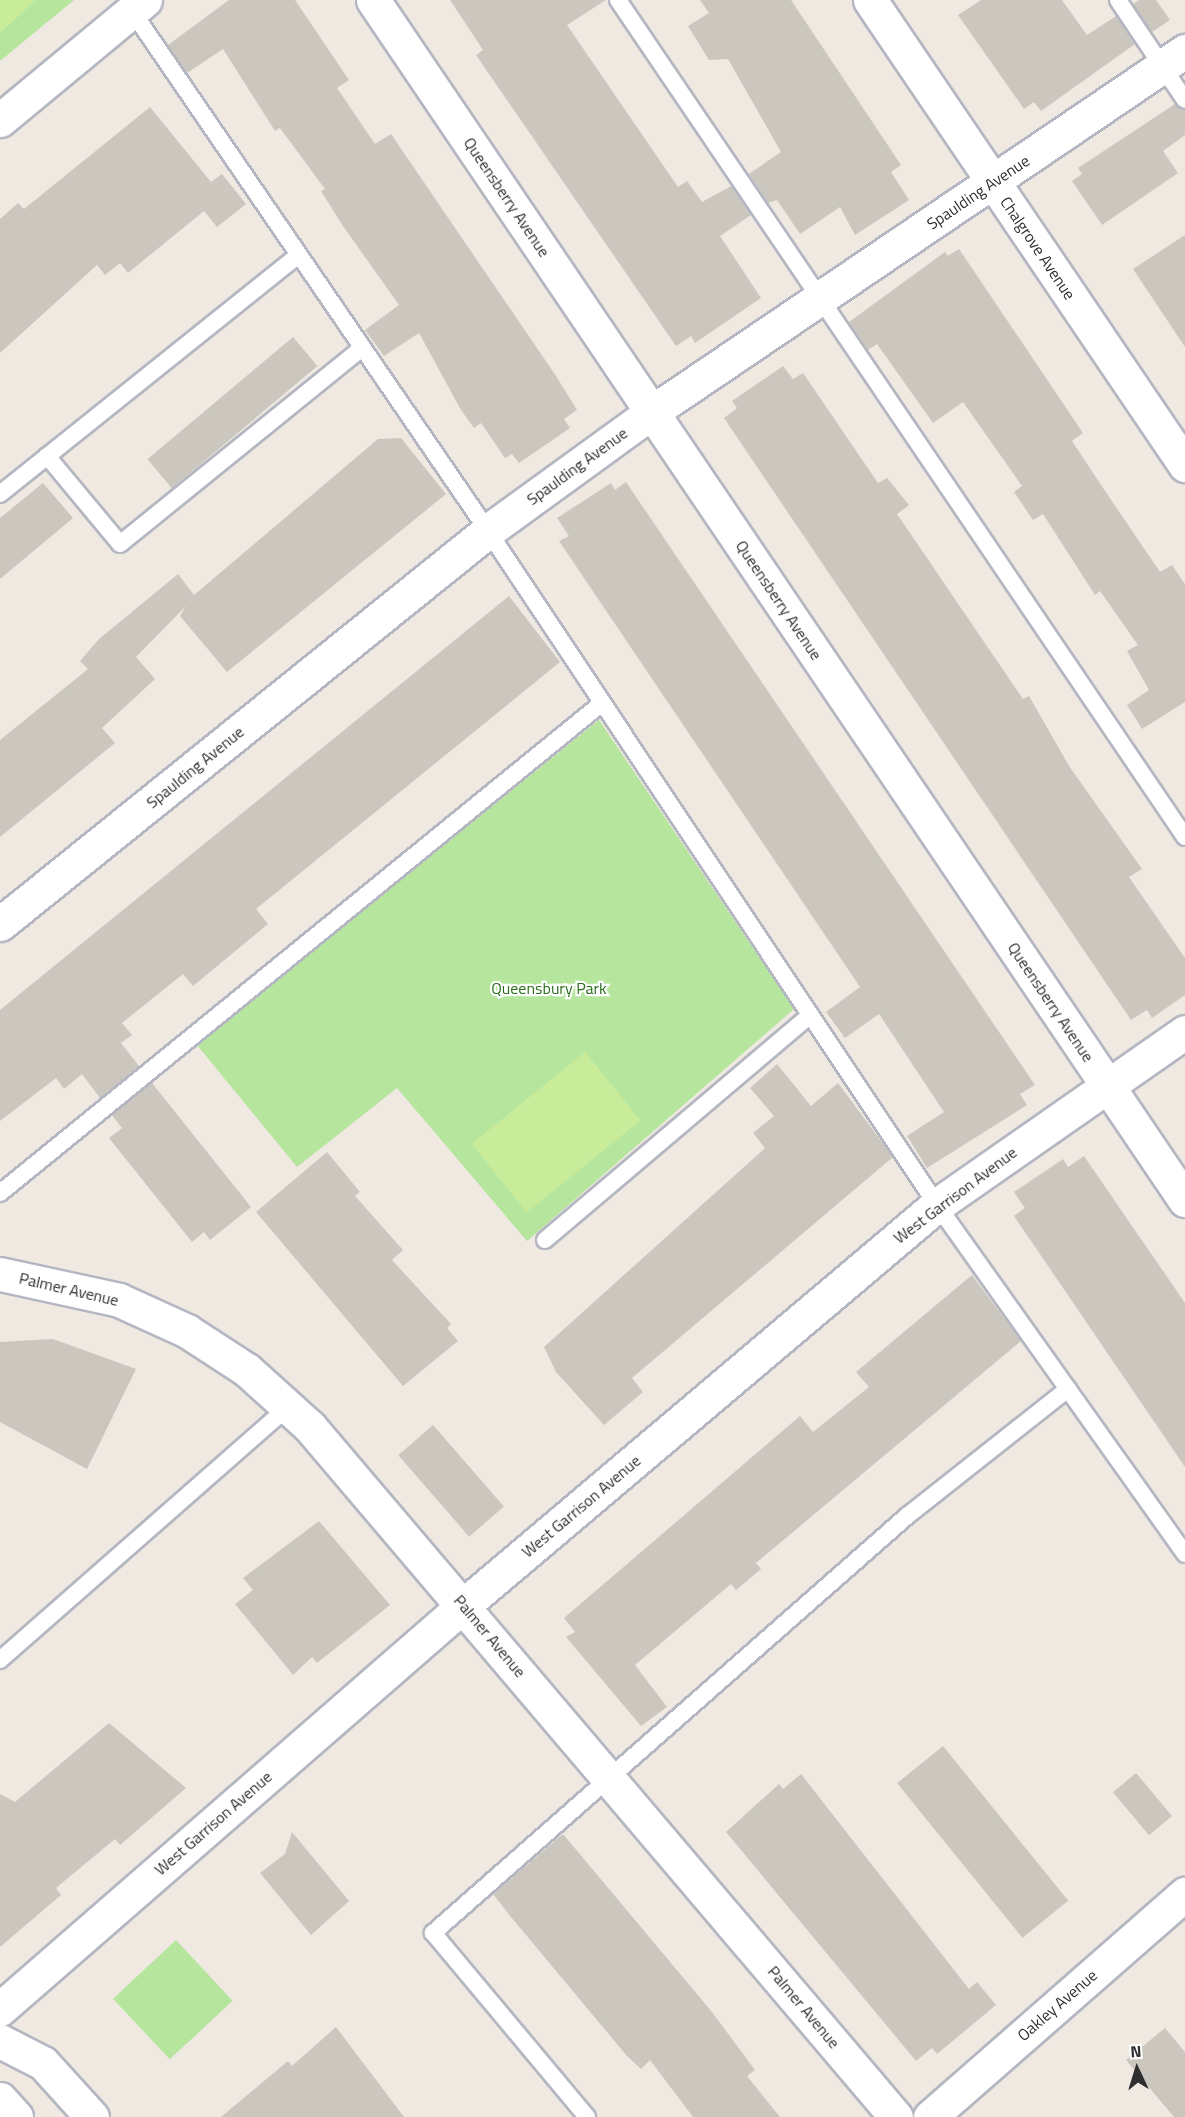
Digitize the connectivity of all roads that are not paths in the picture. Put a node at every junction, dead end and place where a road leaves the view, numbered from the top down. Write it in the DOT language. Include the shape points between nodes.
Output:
graph roads {
  1 [pos="373,0"];
  2 [pos="618,0"];
  3 [pos="870,0"];
  4 [pos="1118,0"];
  5 [pos="138,6"];
  6 [pos="1174,59"];
  7 [pos="1185,99"];
  8 [pos="0,120"];
  9 [pos="993,182"];
  10 [pos="298,255"];
  11 [pos="820,299"];
  12 [pos="362,348"];
  13 [pos="652,412"];
  14 [pos="47,456"];
  15 [pos="1185,465"];
  16 [pos="0,494"];
  17 [pos="488,531"];
  18 [pos="602,703"];
  19 [pos="1185,837"];
  20 [pos="0,924"];
  21 [pos="810,1015"];
  22 [pos="1185,1032"];
  23 [pos="1107,1085"];
  24 [pos="0,1193"];
  25 [pos="1185,1200"];
  26 [pos="937,1205"];
  27 [pos="546,1240"];
  28 [pos="0,1274"];
  29 [pos="1068,1389"];
  30 [pos="288,1407"];
  31 [pos="1185,1554"];
  32 [pos="464,1605"];
  33 [pos="0,1660"];
  34 [pos="610,1777"];
  35 [pos="1185,1894"];
  36 [pos="0,2009"];
  37 [pos="0,2041"];
  38 [pos="0,2099"];
  39 [pos="16,2117"];
  40 [pos="92,2117"];
  41 [pos="587,2117"];
  42 [pos="896,2117"];
  43 [pos="930,2117"];
  1 -- 13 [label="street, Queensberry Avenue"];
  2 -- 11 [label="lane"];
  3 -- 9 [label="street, Chalgrove Avenue"];
  4 -- 6 [label="lane"];
  5 -- 8 [label="street"];
  5 -- 10 [label="lane"];
  6 -- 7 [label="lane"];
  6 -- 9 [label="street, Spaulding Avenue"];
  9 -- 11 [label="street, Spaulding Avenue"];
  9 -- 15 [label="street, Chalgrove Avenue"];
  10 -- 12 [label="lane"];
  10 -- 14 [label="lane"];
  11 -- 13 [label="street, Spaulding Avenue"];
  11 -- 19 [label="lane"];
  12 -- 14 [label="lane" via="120,544"];
  12 -- 17 [label="lane"];
  13 -- 17 [label="street, Spaulding Avenue"];
  13 -- 23 [label="street, Queensberry Avenue"];
  14 -- 16 [label="lane"];
  17 -- 18 [label="lane"];
  17 -- 20 [label="street, Spaulding Avenue"];
  18 -- 21 [label="lane"];
  18 -- 24 [label="lane"];
  21 -- 26 [label="lane"];
  21 -- 27 [label="lane"];
  22 -- 23 [label="street, West Garrison Avenue"];
  23 -- 25 [label="street, Queensberry Avenue"];
  23 -- 26 [label="street, West Garrison Avenue"];
  26 -- 29 [label="lane"];
  26 -- 32 [label="street, West Garrison Avenue"];
  28 -- 30 [label="street, Palmer Avenue" via="119,1300 187,1331 247,1370"];
  29 -- 31 [label="lane"];
  29 -- 34 [label="lane" via="907,1516"];
  30 -- 32 [label="street, Palmer Avenue"];
  30 -- 33 [label="lane"];
  32 -- 34 [label="street, Palmer Avenue"];
  32 -- 36 [label="street, West Garrison Avenue"];
  34 -- 41 [label="lane" via="433,1933"];
  34 -- 42 [label="street, Palmer Avenue"];
  35 -- 43 [label="street, Oakley Avenue"];
  37 -- 40 [label="street" via="43,2063"];
  38 -- 39 [label="street"];
}
